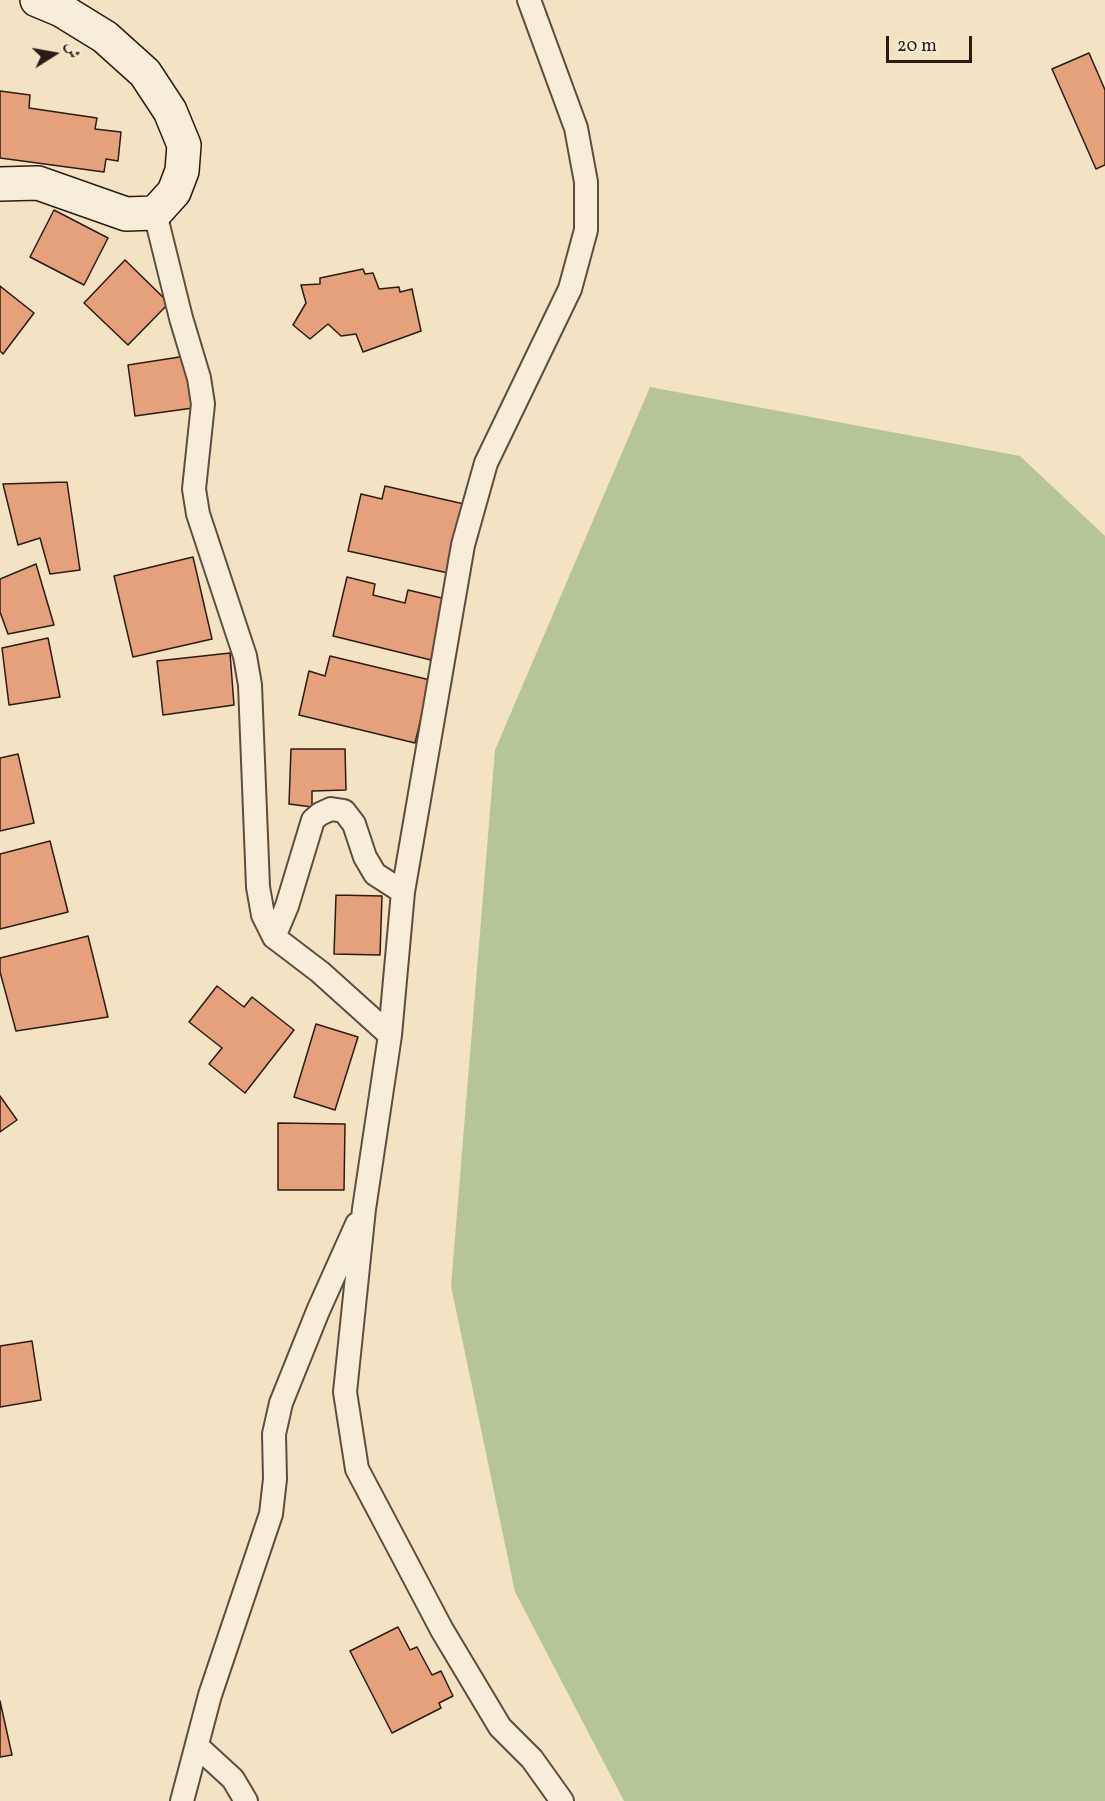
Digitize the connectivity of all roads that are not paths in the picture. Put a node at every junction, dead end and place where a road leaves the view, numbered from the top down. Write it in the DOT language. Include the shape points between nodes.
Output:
graph roads {
  1 [pos="37,0"];
  2 [pos="529,0"];
  3 [pos="0,184"];
  4 [pos="155,213"];
  5 [pos="403,892"];
  6 [pos="274,937"];
  7 [pos="390,1035"];
  8 [pos="364,1209"];
  9 [pos="197,1746"];
  10 [pos="182,1801"];
  11 [pos="246,1801"];
  12 [pos="562,1801"];
  1 -- 4 [label="main road" via="105,37 145,73 170,111 184,145 182,171 174,192"];
  2 -- 5 [label="street" via="576,128 586,182 586,230 570,289 486,463 463,545"];
  3 -- 4 [label="main road" via="38,183 126,214"];
  4 -- 6 [label="street" via="200,386 202,404 194,489 198,514 250,685 258,887 263,915"];
  5 -- 6 [label="street" via="375,874 354,824 344,811 331,809 313,820"];
  5 -- 7 [label="street"];
  6 -- 7 [label="street"];
  7 -- 8 [label="street"];
  8 -- 9 [label="street" via="281,1403 274,1434 271,1514 210,1695"];
  8 -- 12 [label="street" via="345,1392 357,1469 442,1630 500,1727 532,1759"];
  9 -- 10 [label="street"];
  9 -- 11 [label="street" via="233,1779"];
}
